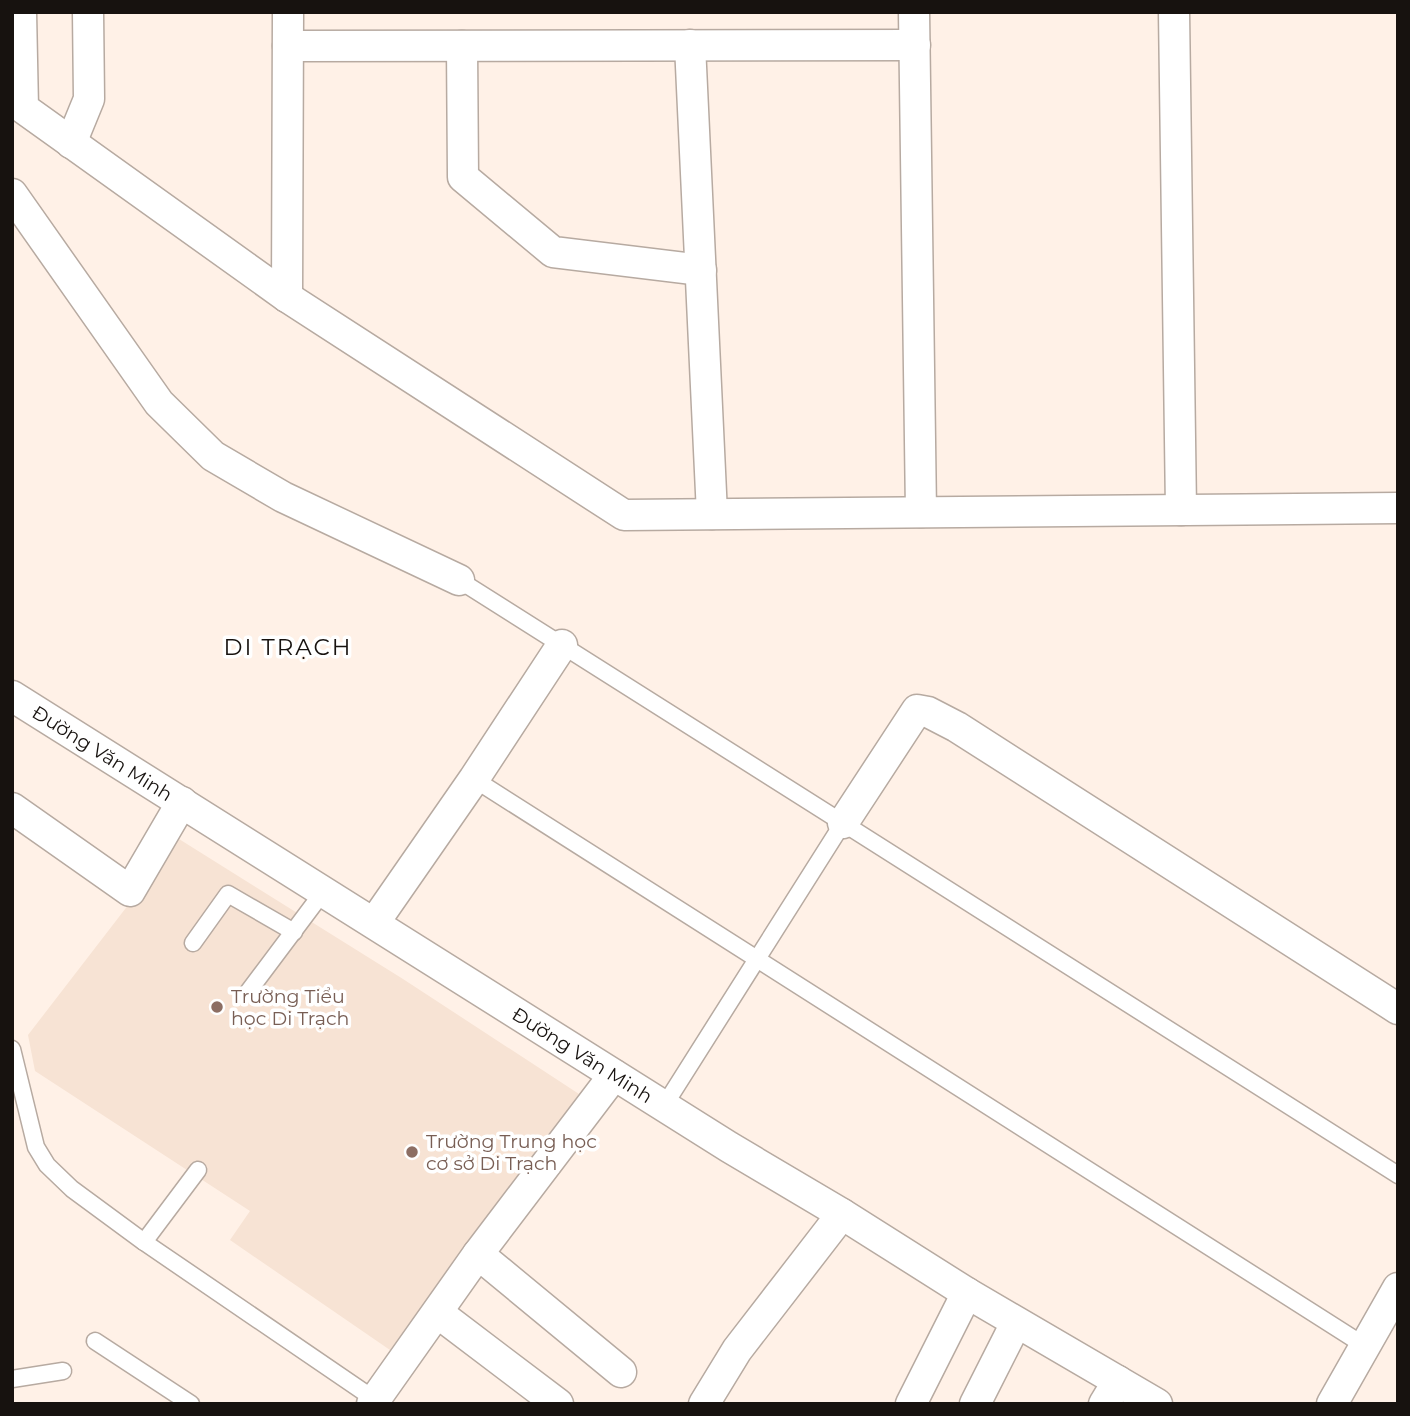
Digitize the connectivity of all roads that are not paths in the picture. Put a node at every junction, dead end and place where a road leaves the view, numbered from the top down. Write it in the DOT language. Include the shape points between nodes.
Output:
graph roads {
  1 [pos="21,12"];
  2 [pos="88,12"];
  3 [pos="288,12"];
  4 [pos="914,12"];
  5 [pos="1174,12"];
  6 [pos="690,45"];
  7 [pos="915,45"];
  8 [pos="288,46"];
  9 [pos="462,46"];
  10 [pos="71,143"];
  11 [pos="12,194"];
  12 [pos="701,270"];
  13 [pos="287,297"];
  14 [pos="1398,508"];
  15 [pos="1181,510"];
  16 [pos="921,512"];
  17 [pos="712,514"];
  18 [pos="459,580"];
  19 [pos="562,645"];
  20 [pos="12,696"];
  21 [pos="474,779"];
  22 [pos="182,802"];
  23 [pos="12,808"];
  24 [pos="843,823"];
  25 [pos="323,892"];
  26 [pos="374,923"];
  27 [pos="293,932"];
  28 [pos="193,943"];
  29 [pos="757,959"];
  30 [pos="248,992"];
  31 [pos="1398,1009"];
  32 [pos="12,1049"];
  33 [pos="614,1075"];
  34 [pos="664,1106"];
  35 [pos="198,1170"];
  36 [pos="1398,1174"];
  37 [pos="842,1214"];
  38 [pos="144,1242"];
  39 [pos="478,1254"];
  40 [pos="1398,1288"];
  41 [pos="967,1293"];
  42 [pos="438,1313"];
  43 [pos="1016,1323"];
  44 [pos="94,1340"];
  45 [pos="1365,1346"];
  46 [pos="63,1371"];
  47 [pos="621,1372"];
  48 [pos="12,1379"];
  49 [pos="1111,1392"];
  50 [pos="373,1401"];
  51 [pos="191,1404"];
  52 [pos="558,1404"];
  53 [pos="704,1404"];
  54 [pos="911,1404"];
  55 [pos="975,1404"];
  56 [pos="1157,1404"];
  57 [pos="1332,1404"];
  1 -- 10 [label="street" via="23,108"];
  2 -- 10 [label="street" via="89,99"];
  3 -- 8 [label="street"];
  4 -- 7 [label="street"];
  5 -- 15 [label="street"];
  6 -- 7 [label="street"];
  6 -- 9 [label="street"];
  6 -- 12 [label="street"];
  7 -- 16 [label="street"];
  8 -- 9 [label="street"];
  8 -- 13 [label="street"];
  9 -- 12 [label="street" via="463,177 553,252"];
  10 -- 13 [label="street"];
  11 -- 18 [label="street" via="159,403 213,456 283,496"];
  12 -- 17 [label="street"];
  13 -- 17 [label="street" via="624,515"];
  14 -- 15 [label="street"];
  15 -- 16 [label="street"];
  16 -- 17 [label="street"];
  18 -- 19 [label="lane"];
  19 -- 21 [label="street"];
  19 -- 24 [label="lane"];
  20 -- 22 [label="street, Đường Văn Minh"];
  21 -- 26 [label="street"];
  21 -- 29 [label="lane"];
  22 -- 23 [label="street" via="130,891"];
  22 -- 25 [label="street, Đường Văn Minh"];
  24 -- 29 [label="lane"];
  24 -- 31 [label="street" via="917,710 928,712"];
  24 -- 36 [label="lane"];
  25 -- 26 [label="street, Đường Văn Minh"];
  25 -- 27 [label="lane"];
  26 -- 33 [label="street, Đường Văn Minh"];
  27 -- 28 [label="lane" via="228,894"];
  27 -- 30 [label="lane"];
  29 -- 34 [label="lane"];
  29 -- 45 [label="lane"];
  32 -- 38 [label="lane" via="36,1147 47,1165"];
  33 -- 34 [label="street, Đường Văn Minh"];
  33 -- 39 [label="street"];
  34 -- 37 [label="street, Đường Văn Minh"];
  35 -- 38 [label="lane"];
  37 -- 41 [label="street, Đường Văn Minh"];
  37 -- 53 [label="street" via="737,1350"];
  38 -- 50 [label="lane"];
  39 -- 42 [label="street"];
  39 -- 47 [label="street"];
  40 -- 45 [label="street"];
  41 -- 43 [label="street, Đường Văn Minh"];
  41 -- 54 [label="street"];
  42 -- 50 [label="street"];
  42 -- 52 [label="street"];
  43 -- 49 [label="street, Đường Văn Minh"];
  43 -- 55 [label="street"];
  44 -- 51 [label="lane"];
  45 -- 57 [label="street"];
  46 -- 48 [label="lane"];
  49 -- 56 [label="street, Đường Văn Minh"];
}
